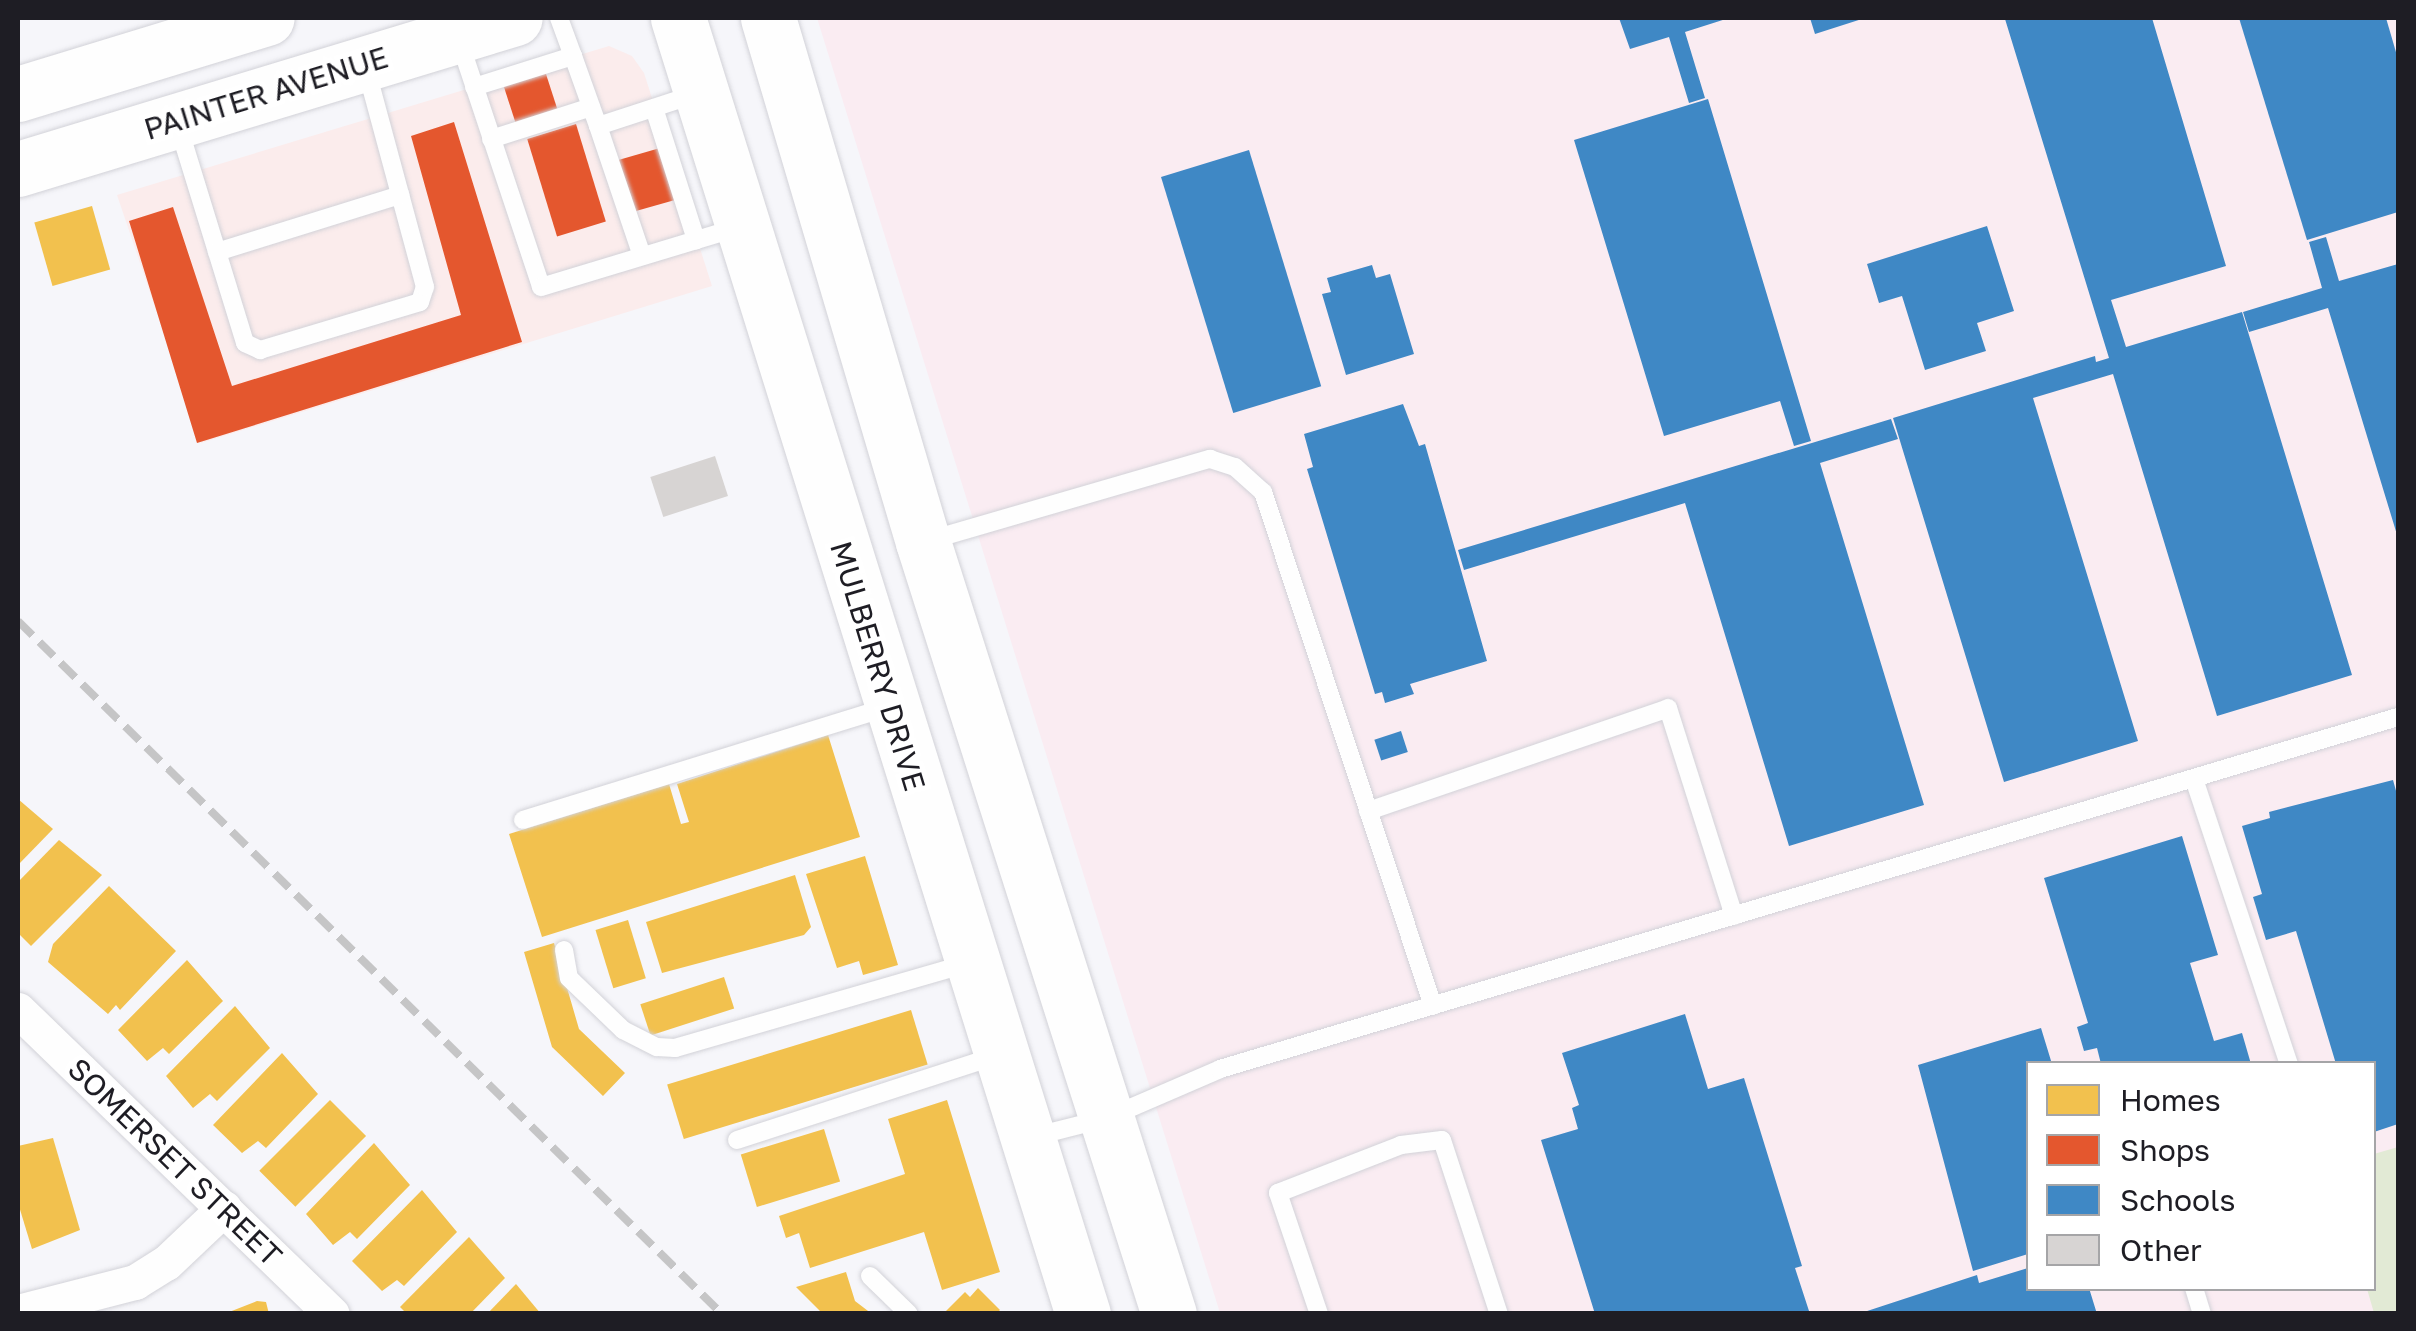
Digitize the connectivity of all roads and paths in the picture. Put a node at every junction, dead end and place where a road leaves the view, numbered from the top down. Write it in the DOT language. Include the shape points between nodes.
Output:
graph roads {
  1 [pos="268,18"];
  2 [pos="515,18"];
  3 [pos="559,18"];
  4 [pos="678,18"];
  5 [pos="768,18"];
  6 [pos="457,35"];
  7 [pos="573,56"];
  8 [pos="364,64"];
  9 [pos="474,87"];
  10 [pos="18,94"];
  11 [pos="678,100"];
  12 [pos="591,108"];
  13 [pos="176,120"];
  14 [pos="598,126"];
  15 [pos="492,139"];
  16 [pos="18,169"];
  17 [pos="400,195"];
  18 [pos="720,233"];
  19 [pos="217,252"];
  20 [pos="642,256"];
  21 [pos="923,542"];
  22 [pos="889,707"];
  23 [pos="2398,718"];
  24 [pos="2194,779"];
  25 [pos="1368,811"];
  26 [pos="524,820"];
  27 [pos="1734,916"];
  28 [pos="564,950"];
  29 [pos="971,962"];
  30 [pos="1432,1006"];
  31 [pos="18,1010"];
  32 [pos="1000,1054"];
  33 [pos="2288,1061"];
  34 [pos="1107,1118"];
  35 [pos="1027,1138"];
  36 [pos="737,1140"];
  37 [pos="224,1208"];
  38 [pos="870,1276"];
  39 [pos="18,1312"];
  40 [pos="332,1314"];
  41 [pos="909,1314"];
  42 [pos="1083,1314"];
  43 [pos="1168,1314"];
  44 [pos="1319,1314"];
  45 [pos="1499,1314"];
  1 -- 10 [label="main road"];
  2 -- 6 [label="main road, PAINTER AVENUE"];
  3 -- 7 [label="lane"];
  4 -- 11 [label="main road, MULBERRY DRIVE"];
  5 -- 21 [label="main road"];
  6 -- 8 [label="main road, PAINTER AVENUE"];
  6 -- 9 [label="lane"];
  7 -- 9 [label="lane"];
  7 -- 12 [label="lane"];
  8 -- 13 [label="main road, PAINTER AVENUE"];
  8 -- 17 [label="lane"];
  9 -- 15 [label="lane"];
  11 -- 14 [label="lane"];
  11 -- 18 [label="main road, MULBERRY DRIVE"];
  12 -- 14 [label="lane"];
  12 -- 15 [label="lane"];
  13 -- 16 [label="main road, PAINTER AVENUE"];
  13 -- 19 [label="lane"];
  14 -- 20 [label="lane"];
  15 -- 20 [label="lane" via="541,287"];
  17 -- 19 [label="lane"];
  17 -- 19 [label="lane" via="426,288 420,302 260,350 244,343"];
  18 -- 20 [label="lane"];
  18 -- 22 [label="main road, MULBERRY DRIVE"];
  21 -- 25 [label="lane" via="1210,460 1235,467 1264,492"];
  21 -- 34 [label="main road"];
  22 -- 26 [label="lane"];
  22 -- 29 [label="main road, MULBERRY DRIVE"];
  23 -- 24 [label="lane"];
  24 -- 27 [label="lane"];
  24 -- 33 [label="lane"];
  25 -- 27 [label="lane" via="1668,708"];
  25 -- 30 [label="lane"];
  27 -- 30 [label="lane"];
  28 -- 29 [label="lane" via="569,978 623,1030 675,1048"];
  29 -- 32 [label="main road, MULBERRY DRIVE"];
  30 -- 34 [label="lane" via="1220,1069"];
  31 -- 37 [label="street, SOMERSET STREET"];
  32 -- 35 [label="main road, MULBERRY DRIVE"];
  32 -- 36 [label="lane"];
  34 -- 35 [label="lane"];
  34 -- 43 [label="main road"];
  35 -- 42 [label="main road, MULBERRY DRIVE"];
  37 -- 39 [label="street" via="166,1264 136,1282"];
  37 -- 40 [label="street, SOMERSET STREET"];
  38 -- 41 [label="lane"];
  44 -- 45 [label="lane" via="1278,1193 1401,1145 1442,1140"];
}
